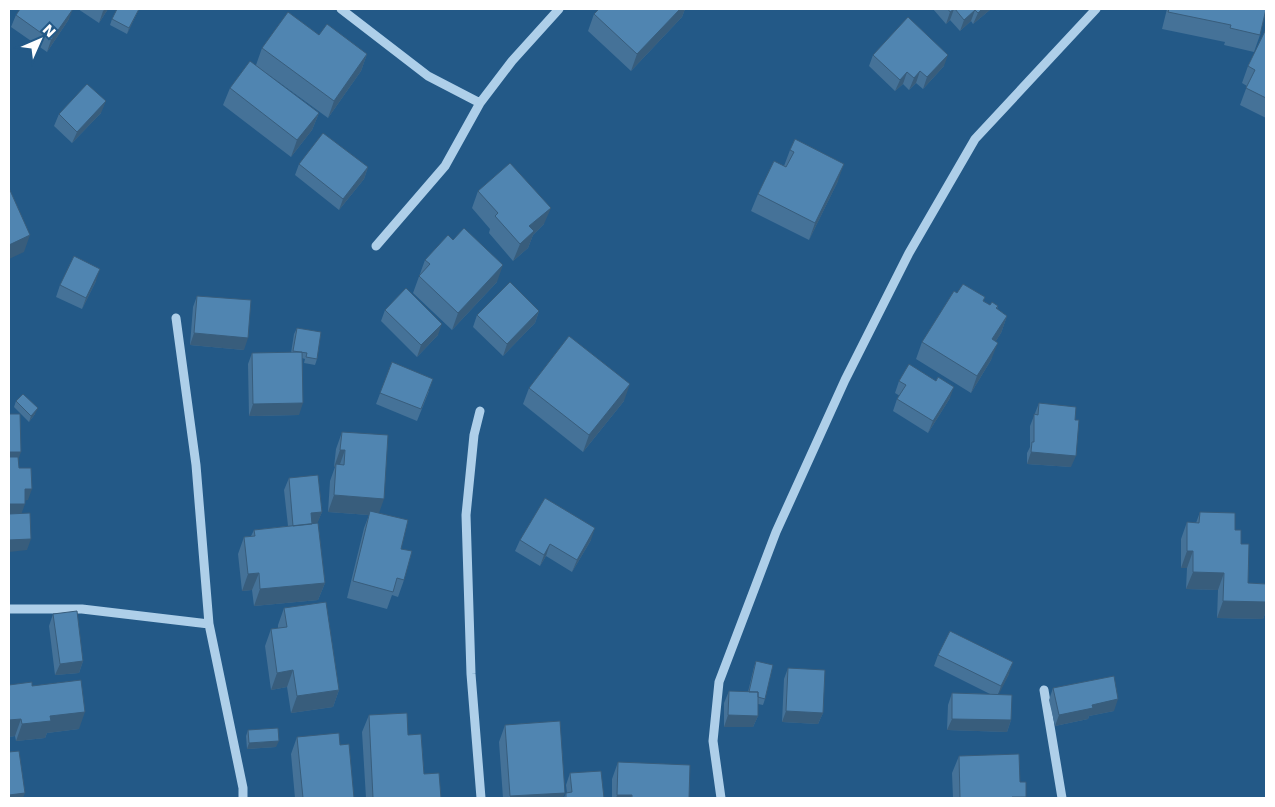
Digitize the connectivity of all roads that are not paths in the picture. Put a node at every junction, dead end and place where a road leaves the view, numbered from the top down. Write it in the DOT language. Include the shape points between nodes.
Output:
graph roads {
  1 [pos="341,9"];
  2 [pos="559,9"];
  3 [pos="1096,9"];
  4 [pos="480,103"];
  5 [pos="376,246"];
  6 [pos="176,318"];
  7 [pos="480,411"];
  8 [pos="9,609"];
  9 [pos="209,624"];
  10 [pos="1044,690"];
  11 [pos="243,798"];
  12 [pos="481,798"];
  13 [pos="721,798"];
  14 [pos="1062,798"];
  1 -- 4 [label="street" via="428,76"];
  2 -- 4 [label="street" via="512,61"];
  3 -- 13 [label="street" via="975,139 909,253 845,380 776,532 719,682 712,741"];
  4 -- 5 [label="street" via="445,166"];
  6 -- 9 [label="street" via="196,465"];
  7 -- 12 [label="street" via="474,435 466,515 471,674"];
  8 -- 9 [label="street" via="82,609"];
  9 -- 11 [label="street"];
  10 -- 14 [label="street"];
}
